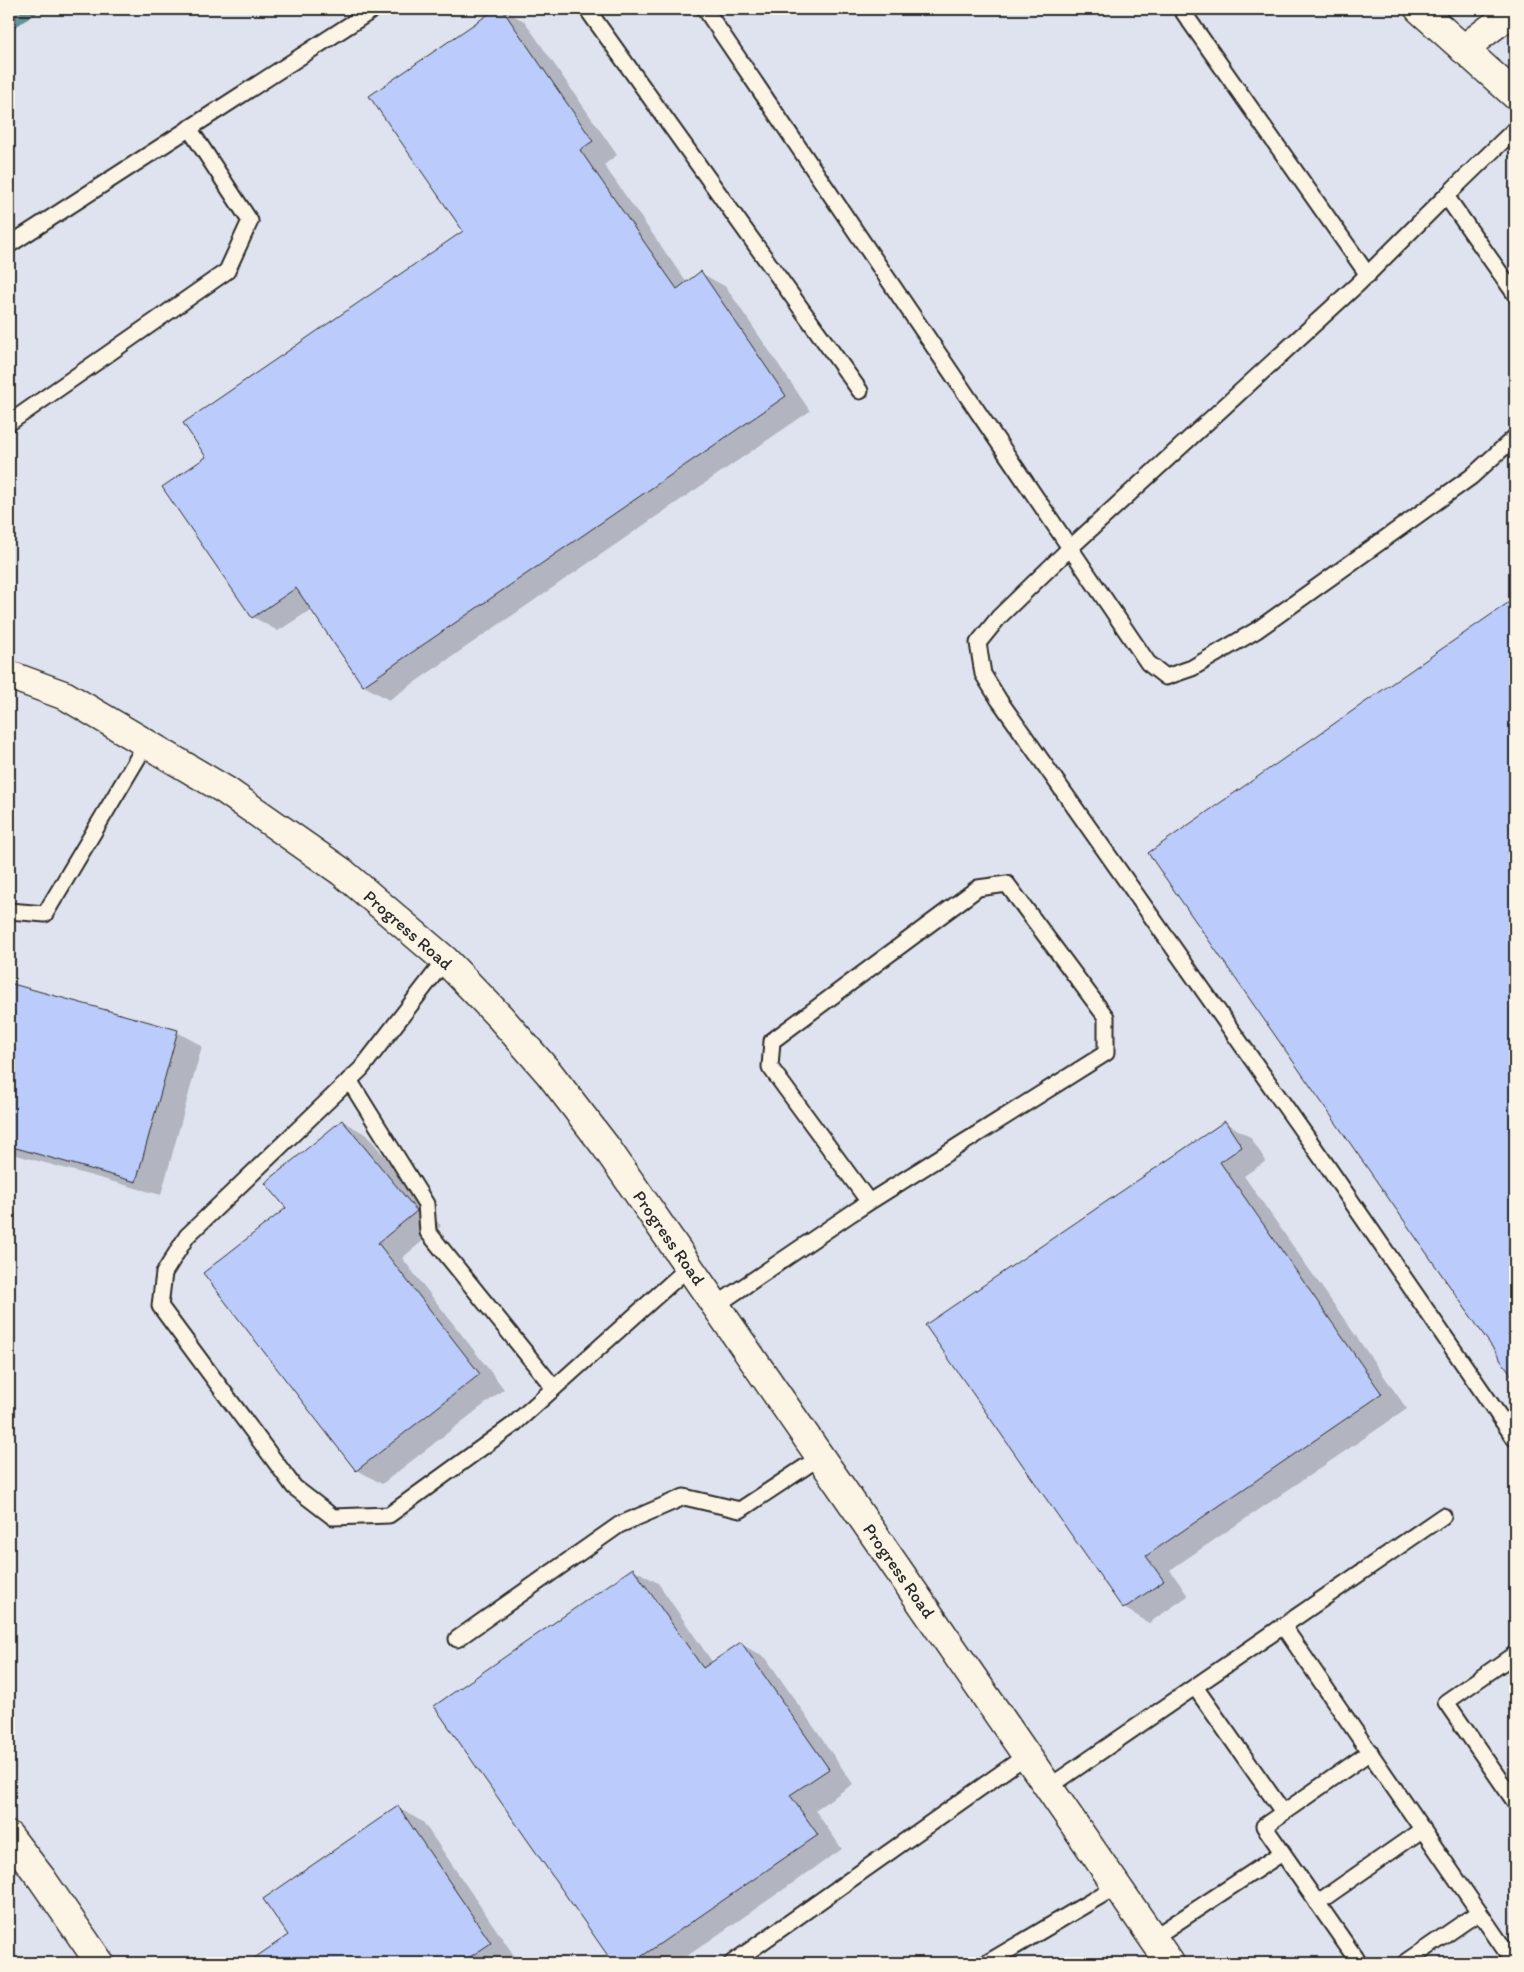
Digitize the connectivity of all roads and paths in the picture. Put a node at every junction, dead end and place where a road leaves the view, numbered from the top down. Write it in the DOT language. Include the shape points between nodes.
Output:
graph roads {
  1 [pos="374,9"];
  2 [pos="588,9"];
  3 [pos="706,9"];
  4 [pos="1181,9"];
  5 [pos="1419,9"];
  6 [pos="1515,10"];
  7 [pos="1463,48"];
  8 [pos="1515,95"];
  9 [pos="189,128"];
  10 [pos="1515,129"];
  11 [pos="1446,196"];
  12 [pos="9,245"];
  13 [pos="1368,274"];
  14 [pos="1515,294"];
  15 [pos="860,391"];
  16 [pos="9,423"];
  17 [pos="1515,437"];
  18 [pos="1069,549"];
  19 [pos="9,675"];
  20 [pos="146,744"];
  21 [pos="9,911"];
  22 [pos="445,960"];
  23 [pos="349,1080"];
  24 [pos="869,1202"];
  25 [pos="689,1267"];
  26 [pos="716,1306"];
  27 [pos="554,1388"];
  28 [pos="1515,1439"];
  29 [pos="820,1457"];
  30 [pos="1443,1516"];
  31 [pos="1283,1626"];
  32 [pos="457,1639"];
  33 [pos="1515,1654"];
  34 [pos="1195,1687"];
  35 [pos="1370,1752"];
  36 [pos="1027,1755"];
  37 [pos="1049,1787"];
  38 [pos="1515,1802"];
  39 [pos="1283,1812"];
  40 [pos="1423,1829"];
  41 [pos="9,1836"];
  42 [pos="1282,1853"];
  43 [pos="1117,1886"];
  44 [pos="1317,1903"];
  45 [pos="1479,1912"];
  46 [pos="1153,1938"];
  47 [pos="100,1963"];
  48 [pos="732,1963"];
  49 [pos="987,1963"];
  50 [pos="1170,1963"];
  51 [pos="1359,1963"];
  52 [pos="1405,1963"];
  53 [pos="1514,1963"];
  1 -- 9 [label="lane"];
  2 -- 15 [label="lane"];
  3 -- 18 [label="lane"];
  4 -- 13 [label="lane"];
  5 -- 7 [label="main road"];
  6 -- 7 [label="main road"];
  7 -- 8 [label="main road"];
  9 -- 12 [label="lane"];
  9 -- 16 [label="lane" via="250,222 227,271"];
  10 -- 11 [label="lane"];
  11 -- 13 [label="lane"];
  11 -- 14 [label="lane"];
  13 -- 18 [label="lane"];
  17 -- 18 [label="lane" via="1471,477 1257,630 1192,668 1166,677 1148,663"];
  18 -- 28 [label="lane" via="999,617 978,643 983,674 1078,815 1325,1163"];
  19 -- 20 [label="main road, Progress Road" via="66,696"];
  20 -- 21 [label="lane" via="46,914"];
  20 -- 22 [label="main road, Progress Road" via="225,790 342,872"];
  22 -- 23 [label="lane"];
  22 -- 25 [label="main road, Progress Road" via="549,1073 606,1147"];
  23 -- 27 [label="lane" via="426,1204 428,1232"];
  23 -- 27 [label="lane" via="187,1236 164,1273 160,1306 294,1487 333,1517 389,1515 513,1425"];
  24 -- 24 [label="lane" via="1106,1052 1106,1017 1007,884 978,888 772,1041 770,1067"];
  24 -- 26 [label="lane"];
  25 -- 26 [label="main road, Progress Road"];
  25 -- 27 [label="lane"];
  26 -- 29 [label="main road, Progress Road"];
  29 -- 32 [label="lane" via="740,1510 684,1497 619,1525"];
  29 -- 36 [label="main road, Progress Road"];
  30 -- 31 [label="lane"];
  31 -- 34 [label="lane"];
  31 -- 35 [label="lane"];
  33 -- 38 [label="lane" via="1446,1702"];
  34 -- 37 [label="lane"];
  34 -- 39 [label="lane"];
  35 -- 39 [label="lane"];
  35 -- 40 [label="lane"];
  36 -- 37 [label="main road, Progress Road"];
  36 -- 48 [label="lane"];
  37 -- 43 [label="main road, Progress Road"];
  39 -- 42 [label="lane" via="1264,1826"];
  40 -- 44 [label="lane"];
  40 -- 45 [label="lane"];
  41 -- 47 [label="main road"];
  42 -- 44 [label="lane"];
  42 -- 46 [label="lane"];
  43 -- 46 [label="main road, Progress Road"];
  43 -- 49 [label="lane"];
  44 -- 51 [label="lane"];
  45 -- 52 [label="lane"];
  45 -- 53 [label="lane"];
  46 -- 50 [label="main road, Progress Road"];
}
